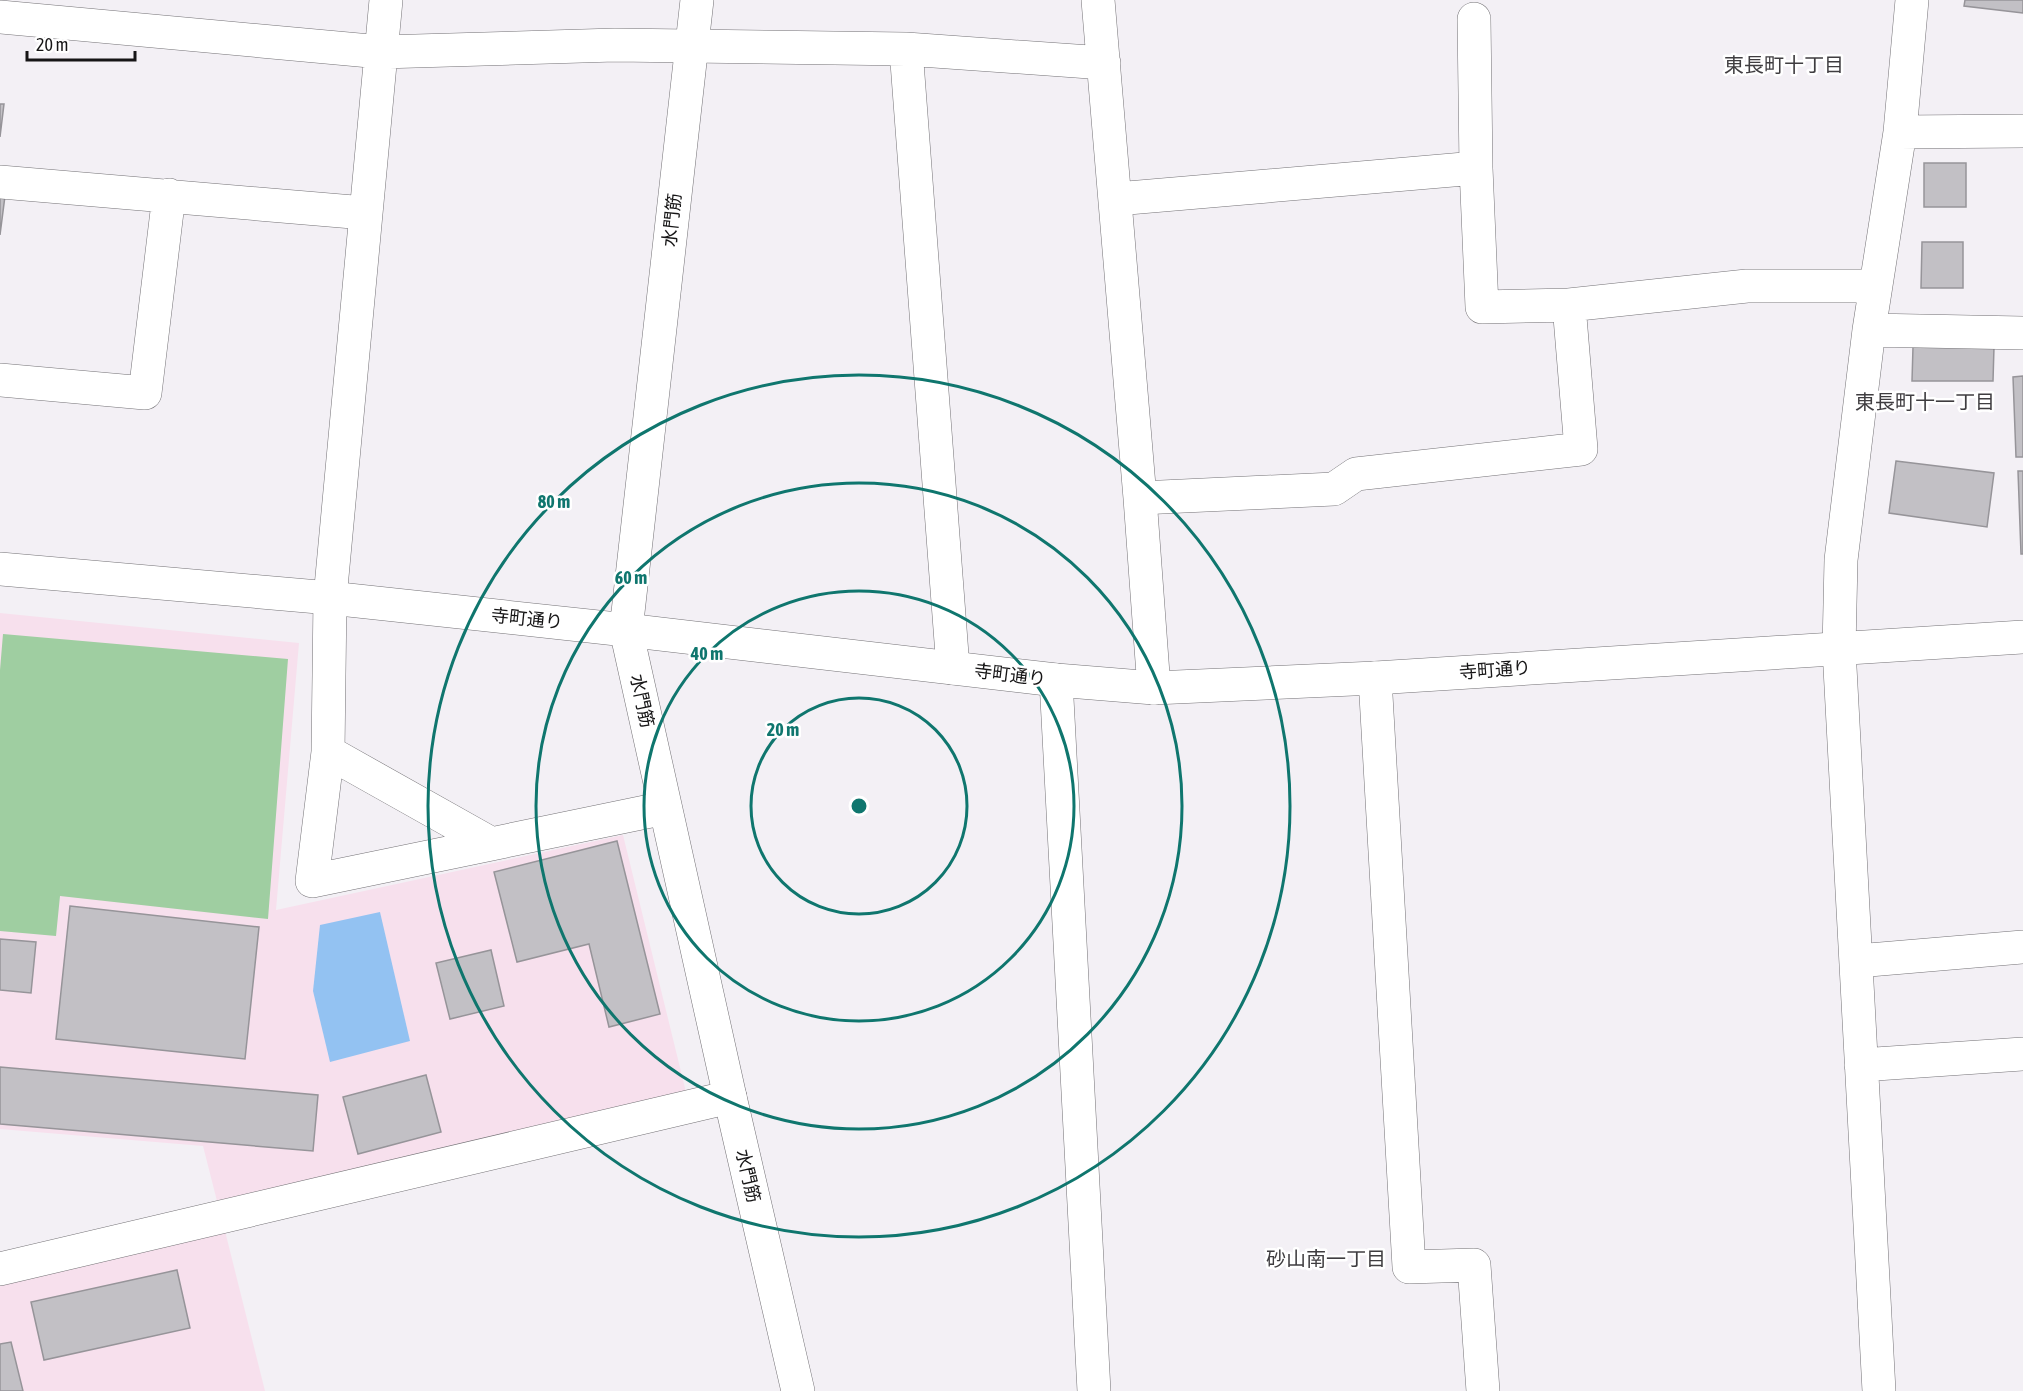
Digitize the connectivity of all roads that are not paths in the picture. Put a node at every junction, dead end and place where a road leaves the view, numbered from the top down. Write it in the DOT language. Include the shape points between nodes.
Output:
graph roads {
  1 [pos="386,0"];
  2 [pos="697,0"];
  3 [pos="1098,0"];
  4 [pos="1912,0"];
  5 [pos="0,17"];
  6 [pos="1474,19"];
  7 [pos="692,47"];
  8 [pos="906,49"];
  9 [pos="381,52"];
  10 [pos="1104,63"];
  11 [pos="2023,131"];
  12 [pos="1900,132"];
  13 [pos="1476,168"];
  14 [pos="0,182"];
  15 [pos="169,195"];
  16 [pos="1116,198"];
  17 [pos="365,213"];
  18 [pos="1876,286"];
  19 [pos="1569,305"];
  20 [pos="1869,330"];
  21 [pos="2023,333"];
  22 [pos="0,380"];
  23 [pos="1140,498"];
  24 [pos="0,569"];
  25 [pos="330,598"];
  26 [pos="626,630"];
  27 [pos="2023,637"];
  28 [pos="1839,649"];
  29 [pos="953,668"];
  30 [pos="1375,678"];
  31 [pos="1056,680"];
  32 [pos="1154,688"];
  33 [pos="328,752"];
  34 [pos="665,808"];
  35 [pos="490,843"];
  36 [pos="2023,947"];
  37 [pos="1857,961"];
  38 [pos="2023,1053"];
  39 [pos="1861,1065"];
  40 [pos="730,1097"];
  41 [pos="0,1269"];
  42 [pos="798,1391"];
  43 [pos="1094,1391"];
  44 [pos="1483,1391"];
  45 [pos="1879,1391"];
  1 -- 9 [label="street"];
  2 -- 7 [label="street, 水門筋"];
  3 -- 10 [label="street"];
  4 -- 12 [label="street"];
  5 -- 9 [label="street"];
  6 -- 13 [label="street"];
  7 -- 8 [label="street"];
  7 -- 9 [label="street" via="615,45"];
  7 -- 26 [label="street, 水門筋"];
  8 -- 10 [label="street"];
  8 -- 29 [label="street"];
  9 -- 17 [label="street"];
  10 -- 16 [label="street"];
  11 -- 12 [label="street"];
  12 -- 18 [label="street"];
  13 -- 16 [label="street"];
  13 -- 19 [label="street" via="1482,307"];
  14 -- 15 [label="street"];
  15 -- 17 [label="street"];
  15 -- 22 [label="street" via="146,393"];
  16 -- 23 [label="street"];
  17 -- 25 [label="street"];
  18 -- 19 [label="street" via="1747,286"];
  18 -- 20 [label="street"];
  19 -- 23 [label="street" via="1581,449 1356,474 1334,489"];
  20 -- 21 [label="street"];
  20 -- 28 [label="street" via="1841,560"];
  23 -- 32 [label="street"];
  24 -- 25 [label="street, 寺町通り"];
  25 -- 26 [label="street, 寺町通り"];
  25 -- 33 [label="street"];
  26 -- 29 [label="street, 寺町通り"];
  26 -- 34 [label="street, 水門筋"];
  27 -- 28 [label="street, 寺町通り"];
  28 -- 30 [label="street, 寺町通り"];
  28 -- 37 [label="street"];
  29 -- 31 [label="street, 寺町通り"];
  30 -- 32 [label="street, 寺町通り"];
  30 -- 44 [label="street" via="1409,1267 1474,1265"];
  31 -- 32 [label="street, 寺町通り"];
  31 -- 43 [label="street"];
  33 -- 35 [label="street"];
  33 -- 35 [label="street" via="312,881"];
  34 -- 35 [label="street"];
  34 -- 40 [label="street, 水門筋"];
  36 -- 37 [label="street"];
  37 -- 39 [label="street"];
  38 -- 39 [label="street"];
  39 -- 45 [label="street"];
  40 -- 41 [label="street"];
  40 -- 42 [label="street, 水門筋"];
}
